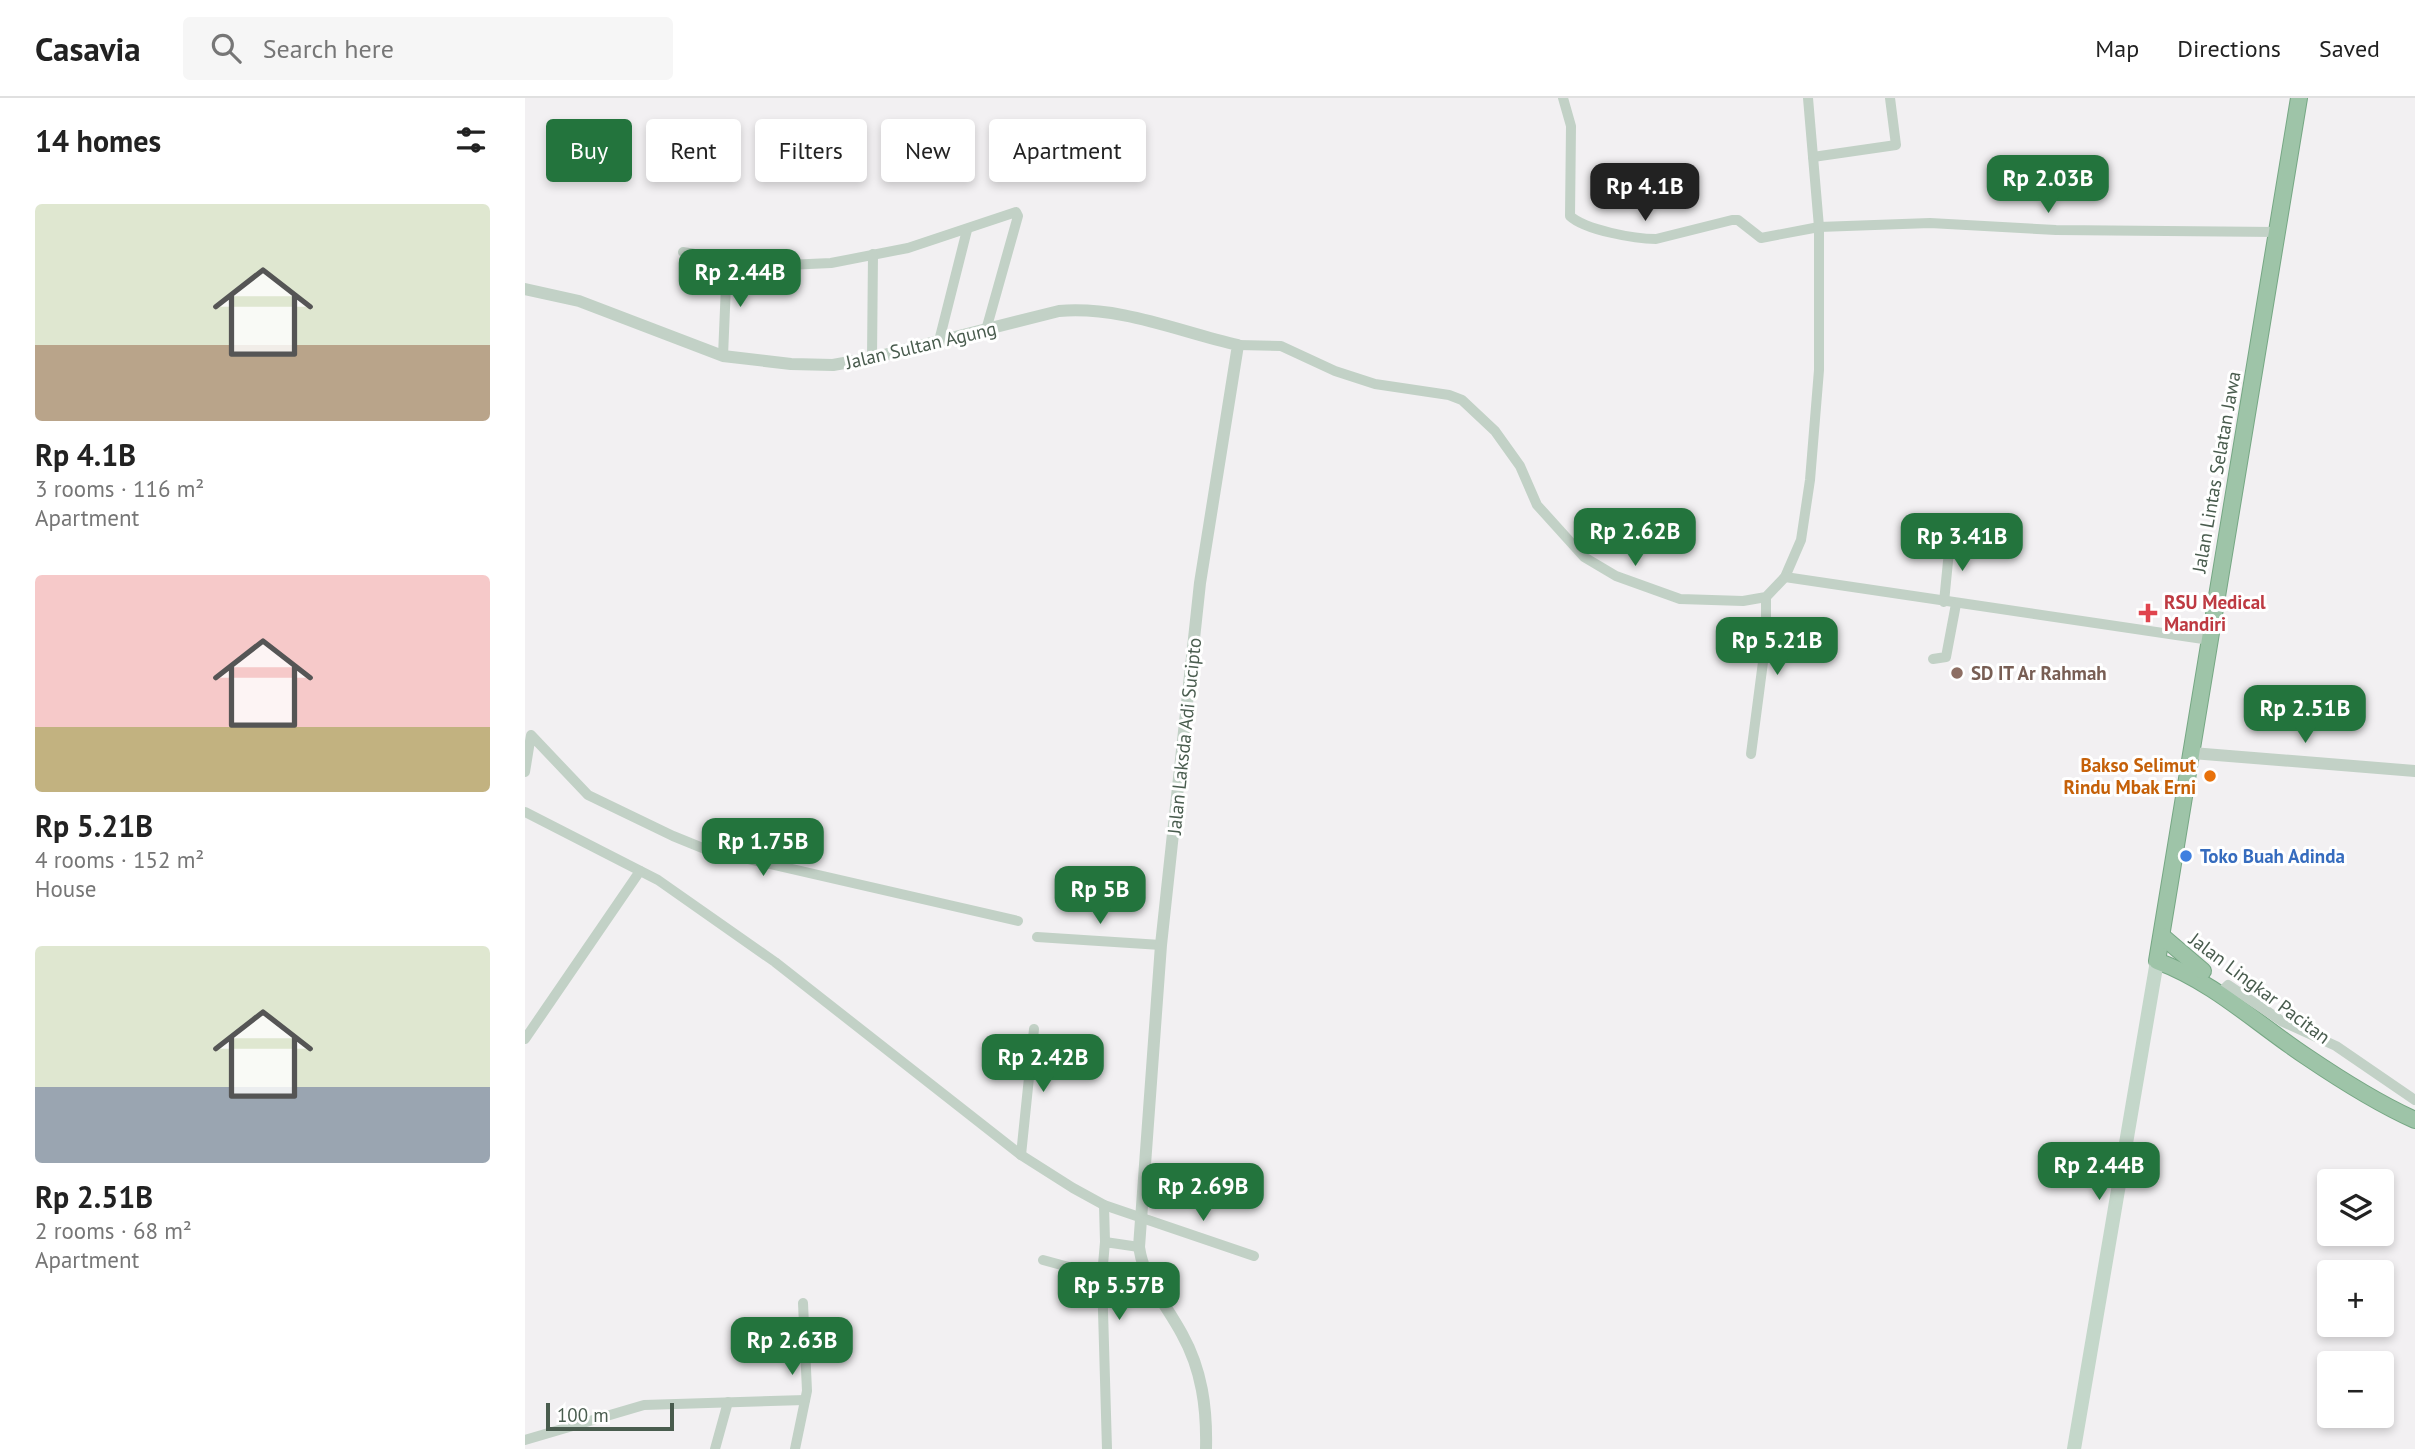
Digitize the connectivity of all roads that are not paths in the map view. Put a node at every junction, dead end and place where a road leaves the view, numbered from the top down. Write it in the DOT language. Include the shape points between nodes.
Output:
graph roads {
  1 [pos="1563,98"];
  2 [pos="1808,98"];
  3 [pos="1890,98"];
  4 [pos="2299,98"];
  5 [pos="1813,157"];
  6 [pos="1819,227"];
  7 [pos="967,230"];
  8 [pos="2277,232"];
  9 [pos="683,252"];
  10 [pos="873,254"];
  11 [pos="727,261"];
  12 [pos="525,289"];
  13 [pos="986,330"];
  14 [pos="939,341"];
  15 [pos="1238,345"];
  16 [pos="723,356"];
  17 [pos="872,358"];
  18 [pos="1950,541"];
  19 [pos="1785,578"];
  20 [pos="1766,597"];
  21 [pos="1944,602"];
  22 [pos="1957,604"];
  23 [pos="2210,640"];
  24 [pos="1933,659"];
  25 [pos="528,733"];
  26 [pos="2192,753"];
  27 [pos="1751,754"];
  28 [pos="2415,771"];
  29 [pos="525,772"];
  30 [pos="525,812"];
  31 [pos="640,871"];
  32 [pos="1018,921"];
  33 [pos="2162,936"];
  34 [pos="1037,937"];
  35 [pos="1161,945"];
  36 [pos="2157,961"];
  37 [pos="2222,990"];
  38 [pos="1034,1029"];
  39 [pos="525,1039"];
  40 [pos="2415,1100"];
  41 [pos="2415,1119"];
  42 [pos="1021,1155"];
  43 [pos="1104,1205"];
  44 [pos="1141,1218"];
  45 [pos="1105,1242"];
  46 [pos="1139,1247"];
  47 [pos="1254,1256"];
  48 [pos="1043,1261"];
  49 [pos="1102,1276"];
  50 [pos="803,1303"];
  51 [pos="805,1400"];
  52 [pos="728,1402"];
  53 [pos="525,1440"];
  54 [pos="715,1449"];
  55 [pos="795,1449"];
  56 [pos="1107,1449"];
  57 [pos="1206,1449"];
  58 [pos="2074,1449"];
  1 -- 6 [label="street" via="1571,126 1569,211 1576,222 1656,239 1732,220 1761,237"];
  2 -- 5 [label="street"];
  3 -- 5 [label="street" via="1896,145"];
  4 -- 8 [label="highway, Jalan Lintas Selatan Jawa"];
  5 -- 6 [label="street"];
  6 -- 8 [label="street" via="1930,223 2056,230"];
  6 -- 19 [label="street" via="1819,370 1810,481 1801,540"];
  7 -- 10 [label="street"];
  7 -- 13 [label="street" via="1012,212 1019,214"];
  7 -- 14 [label="street"];
  8 -- 23 [label="highway, Jalan Lintas Selatan Jawa"];
  9 -- 11 [label="street"];
  10 -- 11 [label="street" via="831,263 765,266"];
  10 -- 17 [label="street"];
  11 -- 16 [label="street"];
  12 -- 16 [label="street, Jalan Sultan Agung" via="579,302"];
  13 -- 14 [label="street, Jalan Sultan Agung"];
  13 -- 15 [label="street, Jalan Sultan Agung" via="1059,311 1092,309 1140,317"];
  14 -- 17 [label="street, Jalan Sultan Agung"];
  15 -- 20 [label="street" via="1281,346 1375,384 1462,400 1495,431 1520,466 1537,505 1584,557 1616,576 1680,599"];
  15 -- 35 [label="street, Jalan Laksda Adi Sucipto" via="1200,583"];
  16 -- 17 [label="street, Jalan Sultan Agung" via="833,365"];
  18 -- 21 [label="street"];
  19 -- 20 [label="street"];
  19 -- 21 [label="street"];
  20 -- 27 [label="street" via="1766,639"];
  21 -- 22 [label="street"];
  22 -- 23 [label="street"];
  22 -- 24 [label="street" via="1946,657"];
  23 -- 26 [label="highway, Jalan Lintas Selatan Jawa"];
  25 -- 29 [label="street"];
  25 -- 32 [label="street" via="588,795 705,849"];
  26 -- 28 [label="street"];
  26 -- 33 [label="highway, Jalan Lintas Selatan Jawa"];
  30 -- 31 [label="street"];
  31 -- 39 [label="street"];
  31 -- 42 [label="street" via="775,962"];
  33 -- 36 [label="highway, Jalan Lintas Selatan Jawa"];
  33 -- 37 [label="highway, Jalan Lingkar Pacitan"];
  34 -- 35 [label="street"];
  35 -- 44 [label="street, Jalan Laksda Adi Sucipto"];
  36 -- 37 [label="highway, Jalan Lingkar Pacitan"];
  36 -- 58 [label="main road"];
  37 -- 40 [label="street" via="2241,991"];
  37 -- 41 [label="highway, Jalan Lingkar Pacitan" via="2385,1107"];
  38 -- 42 [label="street"];
  42 -- 43 [label="street"];
  43 -- 44 [label="street"];
  43 -- 45 [label="street"];
  44 -- 46 [label="street, Jalan Laksda Adi Sucipto"];
  44 -- 47 [label="street"];
  45 -- 46 [label="street"];
  45 -- 49 [label="street"];
  46 -- 57 [label="street, Jalan Laksda Adi Sucipto" via="1145,1275 1193,1357 1202,1385"];
  48 -- 49 [label="street"];
  49 -- 56 [label="street"];
  50 -- 51 [label="street"];
  51 -- 52 [label="street"];
  51 -- 55 [label="street"];
  52 -- 53 [label="street" via="635,1407"];
  52 -- 54 [label="street"];
}
